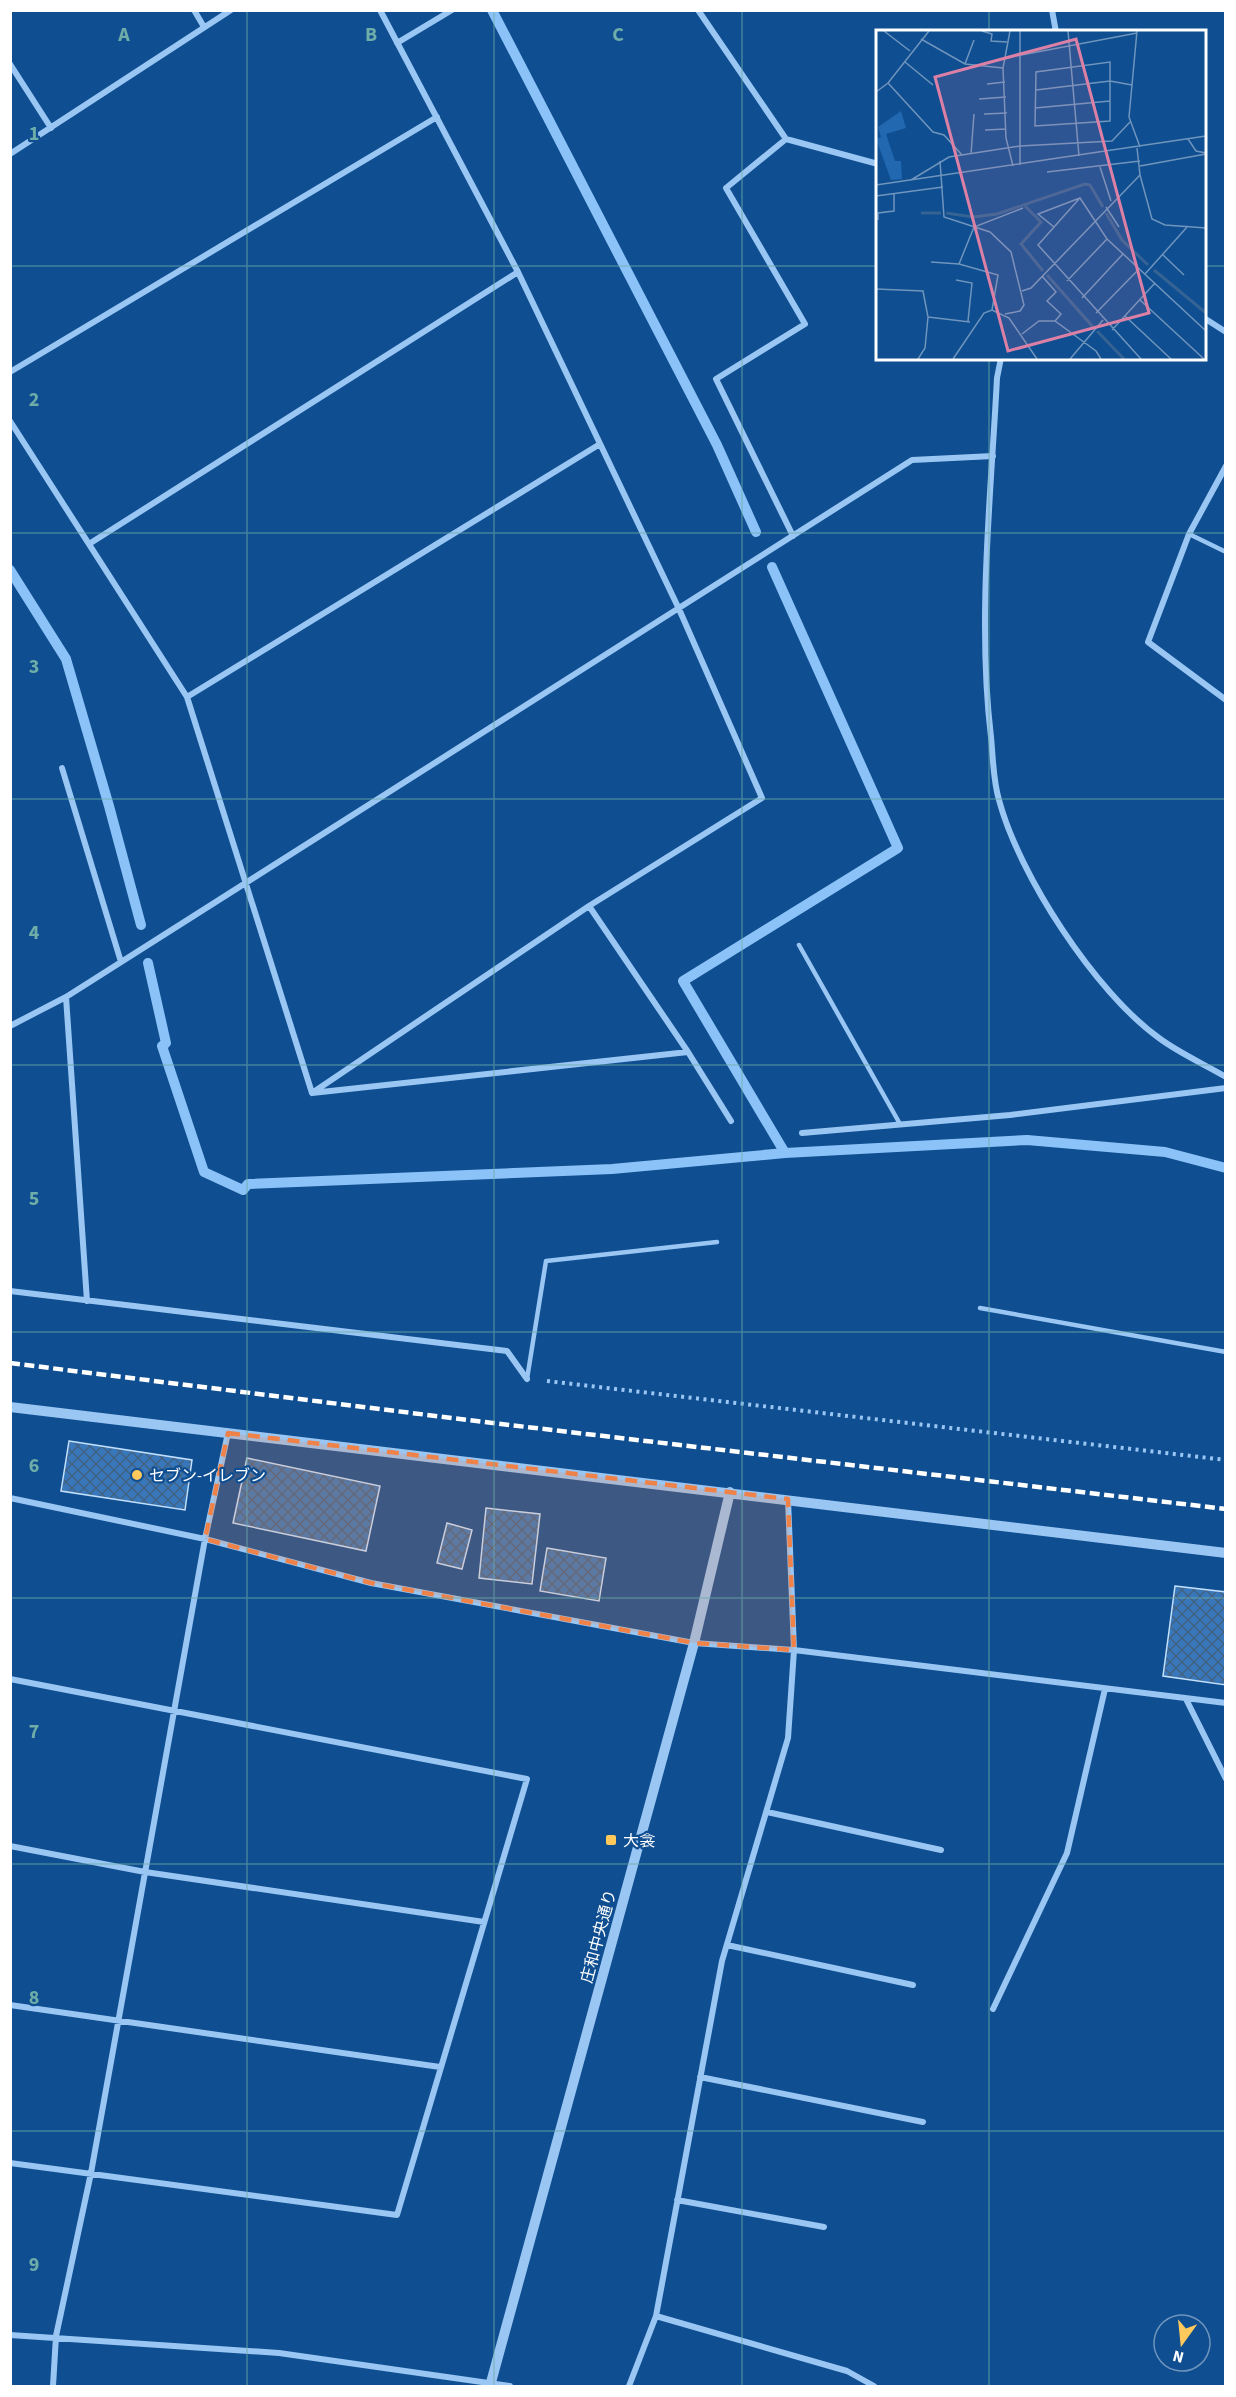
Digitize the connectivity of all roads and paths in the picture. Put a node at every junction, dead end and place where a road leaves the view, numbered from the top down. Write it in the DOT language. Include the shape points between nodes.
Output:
graph roads {
  1 [pos="194,10"];
  2 [pos="231,10"];
  3 [pos="380,10"];
  4 [pos="452,10"];
  5 [pos="698,10"];
  6 [pos="1052,10"];
  7 [pos="204,27"];
  8 [pos="1056,30"];
  9 [pos="397,43"];
  10 [pos="10,64"];
  11 [pos="437,117"];
  12 [pos="51,128"];
  13 [pos="786,139"];
  14 [pos="10,154"];
  15 [pos="876,163"];
  16 [pos="518,272"];
  17 [pos="1206,319"];
  18 [pos="1226,332"];
  19 [pos="1001,360"];
  20 [pos="10,372"];
  21 [pos="10,421"];
  22 [pos="600,444"];
  23 [pos="993,456"];
  24 [pos="1226,466"];
  25 [pos="1189,534"];
  26 [pos="793,536"];
  27 [pos="89,544"];
  28 [pos="1226,552"];
  29 [pos="679,609"];
  30 [pos="187,697"];
  31 [pos="1226,700"];
  32 [pos="62,768"];
  33 [pos="245,883"];
  34 [pos="589,906"];
  35 [pos="799,945"];
  36 [pos="121,962"];
  37 [pos="66,997"];
  38 [pos="10,1026"];
  39 [pos="688,1052"];
  40 [pos="1226,1077"];
  41 [pos="1226,1088"];
  42 [pos="312,1093"];
  43 [pos="731,1121"];
  44 [pos="900,1124"];
  45 [pos="802,1133"];
  46 [pos="717,1242"];
  47 [pos="10,1291"];
  48 [pos="87,1301"];
  49 [pos="980,1308"];
  50 [pos="1226,1352"];
  51 [pos="527,1378"];
  52 [pos="10,1407"];
  53 [pos="228,1433"];
  54 [pos="1226,1460"];
  55 [pos="730,1492"];
  56 [pos="10,1498"];
  57 [pos="788,1499"];
  58 [pos="205,1539"];
  59 [pos="1226,1553"];
  60 [pos="694,1643"];
  61 [pos="794,1650"];
  62 [pos="10,1679"];
  63 [pos="1105,1689"];
  64 [pos="1186,1699"];
  65 [pos="1226,1703"];
  66 [pos="174,1712"];
  67 [pos="1226,1779"];
  68 [pos="767,1812"];
  69 [pos="10,1846"];
  70 [pos="941,1850"];
  71 [pos="145,1872"];
  72 [pos="484,1922"];
  73 [pos="727,1944"];
  74 [pos="913,1985"];
  75 [pos="10,2005"];
  76 [pos="993,2009"];
  77 [pos="118,2020"];
  78 [pos="440,2067"];
  79 [pos="700,2077"];
  80 [pos="923,2122"];
  81 [pos="10,2163"];
  82 [pos="91,2173"];
  83 [pos="677,2200"];
  84 [pos="824,2227"];
  85 [pos="656,2316"];
  86 [pos="10,2334"];
  87 [pos="56,2336"];
  88 [pos="491,2385"];
  89 [pos="52,2386"];
  90 [pos="510,2386"];
  91 [pos="629,2386"];
  92 [pos="874,2386"];
  1 -- 7 [label="street"];
  2 -- 7 [label="street"];
  3 -- 9 [label="street"];
  4 -- 9 [label="street"];
  5 -- 13 [label="street"];
  6 -- 8 [label="street"];
  7 -- 12 [label="street"];
  9 -- 11 [label="street"];
  10 -- 12 [label="street"];
  11 -- 16 [label="street"];
  11 -- 20 [label="street"];
  12 -- 14 [label="street"];
  13 -- 15 [label="street"];
  13 -- 26 [label="street" via="726,188 805,324 716,379"];
  16 -- 22 [label="street"];
  16 -- 27 [label="street"];
  17 -- 18 [label="street"];
  19 -- 23 [label="street"];
  21 -- 27 [label="street"];
  22 -- 29 [label="street"];
  22 -- 30 [label="street"];
  23 -- 26 [label="street" via="912,460"];
  23 -- 40 [label="street" via="984,638 998,798 1017,852 1074,946 1123,1006 1159,1038"];
  24 -- 25 [label="street"];
  25 -- 28 [label="lane"];
  25 -- 31 [label="street" via="1148,642"];
  26 -- 29 [label="street"];
  27 -- 30 [label="street"];
  29 -- 33 [label="street"];
  29 -- 34 [label="street" via="762,798"];
  30 -- 33 [label="street"];
  32 -- 36 [label="street"];
  33 -- 36 [label="street"];
  33 -- 42 [label="street"];
  34 -- 39 [label="street"];
  34 -- 42 [label="street"];
  35 -- 44 [label="lane"];
  36 -- 37 [label="street"];
  37 -- 38 [label="street"];
  37 -- 48 [label="street"];
  39 -- 42 [label="street"];
  39 -- 43 [label="street"];
  41 -- 44 [label="street"];
  44 -- 45 [label="street"];
  46 -- 51 [label="lane" via="546,1261"];
  47 -- 48 [label="street"];
  48 -- 51 [label="street" via="507,1351"];
  49 -- 50 [label="lane"];
  51 -- 54 [label="path"];
  52 -- 53 [label="street"];
  53 -- 55 [label="street"];
  53 -- 58 [label="street"];
  55 -- 57 [label="street"];
  55 -- 60 [label="street, 庄和中央通り"];
  56 -- 58 [label="street"];
  57 -- 59 [label="street"];
  57 -- 61 [label="street"];
  58 -- 60 [label="street" via="371,1583"];
  58 -- 66 [label="street"];
  60 -- 61 [label="street"];
  60 -- 88 [label="street, 庄和中央通り"];
  61 -- 63 [label="street"];
  61 -- 68 [label="street" via="788,1738"];
  62 -- 66 [label="street"];
  63 -- 64 [label="street"];
  63 -- 76 [label="street" via="1066,1853"];
  64 -- 65 [label="street"];
  64 -- 67 [label="street"];
  66 -- 71 [label="street"];
  66 -- 72 [label="street" via="527,1779"];
  68 -- 70 [label="street"];
  68 -- 73 [label="street"];
  69 -- 71 [label="street"];
  71 -- 72 [label="street"];
  71 -- 77 [label="street"];
  72 -- 78 [label="street"];
  73 -- 74 [label="street"];
  73 -- 79 [label="street"];
  75 -- 77 [label="street"];
  77 -- 78 [label="street"];
  77 -- 82 [label="street"];
  78 -- 82 [label="street" via="397,2215"];
  79 -- 80 [label="street"];
  79 -- 83 [label="street"];
  81 -- 82 [label="street"];
  82 -- 87 [label="street"];
  83 -- 84 [label="street"];
  83 -- 85 [label="street"];
  85 -- 91 [label="street"];
  85 -- 92 [label="street" via="847,2371"];
  86 -- 87 [label="street"];
  87 -- 88 [label="street" via="279,2353"];
  87 -- 89 [label="street"];
  88 -- 90 [label="street"];
}
